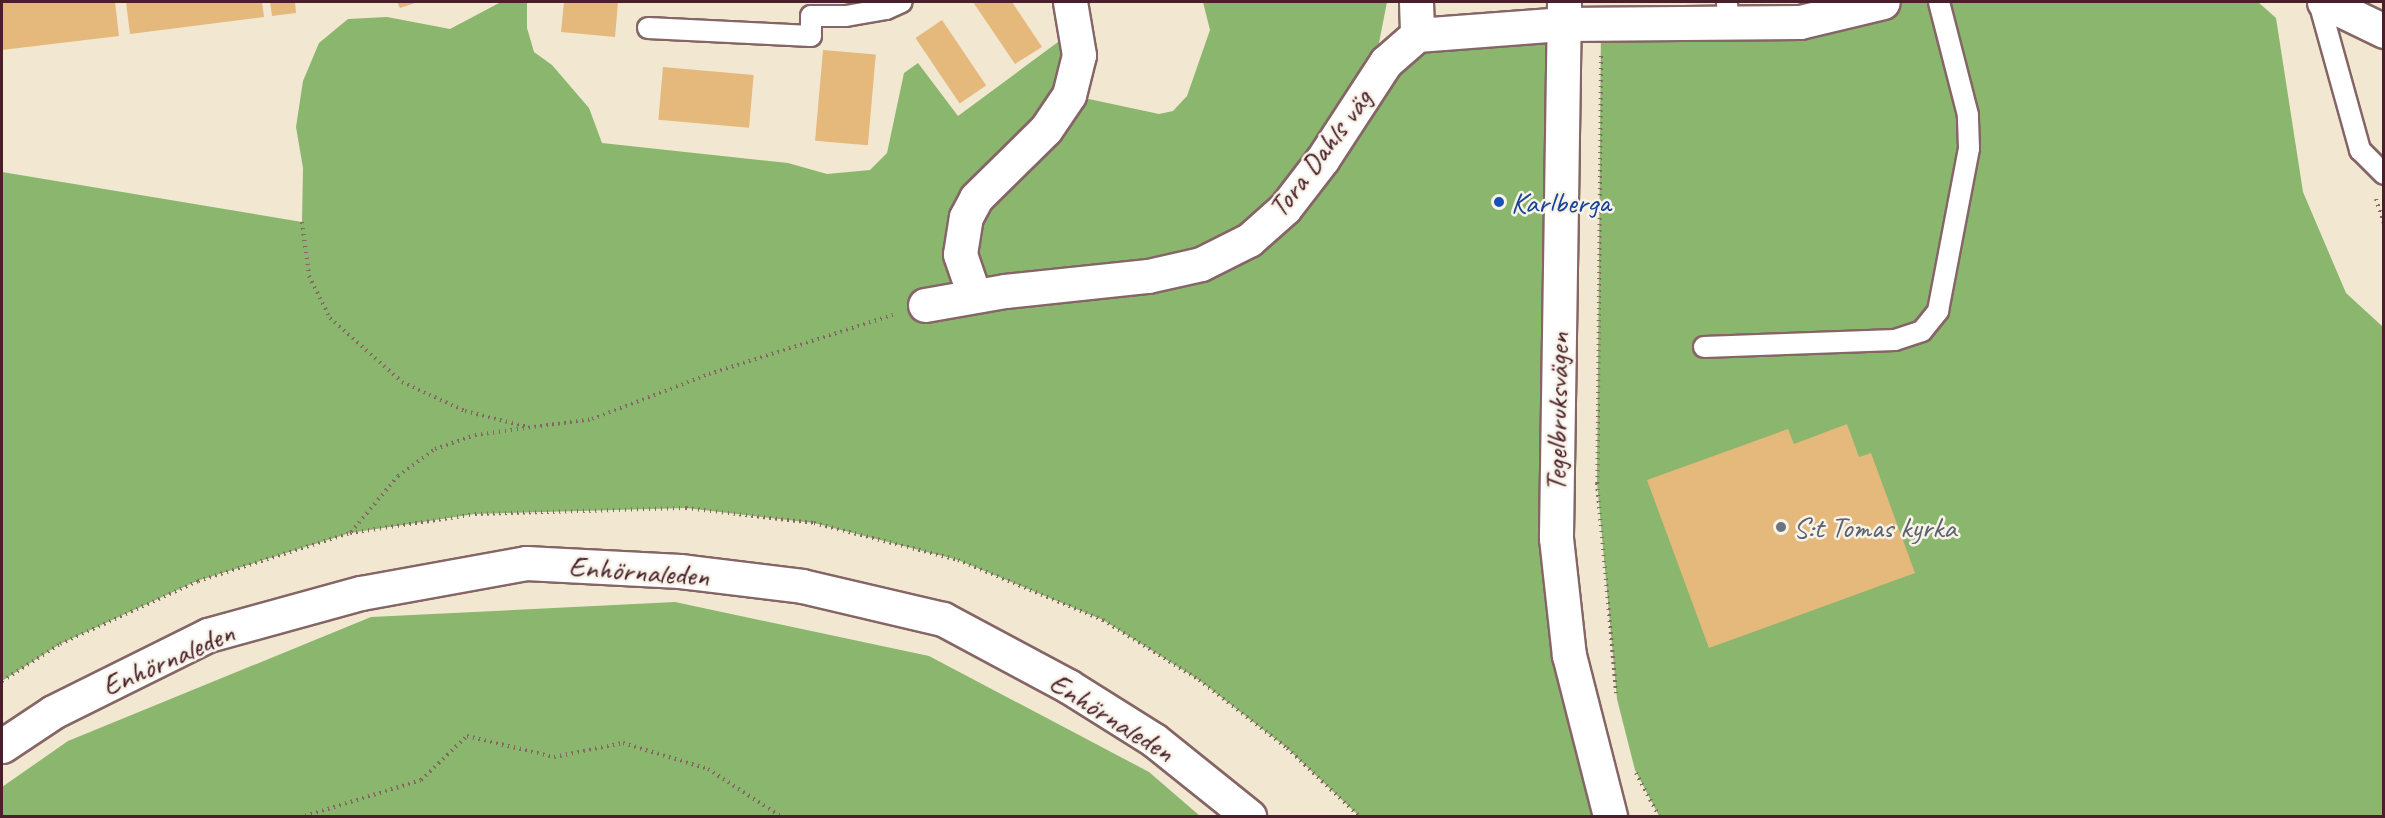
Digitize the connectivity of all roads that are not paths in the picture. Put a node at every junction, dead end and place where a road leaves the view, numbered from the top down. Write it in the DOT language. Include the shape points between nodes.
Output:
graph roads {
  1 [pos="902,2"];
  2 [pos="1070,2"];
  3 [pos="1416,2"];
  4 [pos="1883,2"];
  5 [pos="1938,2"];
  6 [pos="2330,2"];
  7 [pos="1727,12"];
  8 [pos="1564,13"];
  9 [pos="648,28"];
  10 [pos="2384,31"];
  11 [pos="1417,35"];
  12 [pos="2384,174"];
  13 [pos="974,295"];
  14 [pos="925,305"];
  15 [pos="1704,347"];
  16 [pos="2,746"];
  17 [pos="1250,816"];
  18 [pos="1610,816"];
  1 -- 9 [label="lane" via="846,16 812,16 811,36"];
  2 -- 13 [label="street" via="1079,55 1069,95 1046,129 976,198 966,217 960,254"];
  3 -- 11 [label="street"];
  4 -- 7 [label="street" via="1800,22"];
  5 -- 15 [label="lane" via="1968,115 1969,148 1938,310 1922,331 1895,340"];
  6 -- 10 [label="street"];
  6 -- 12 [label="lane" via="2360,150"];
  7 -- 8 [label="street" via="1602,24"];
  8 -- 11 [label="street"];
  8 -- 18 [label="street, Tegelbruksvägen" via="1556,538 1569,655"];
  11 -- 13 [label="street, Tora Dahls väg" via="1386,62 1322,160 1285,208 1249,240 1201,264 1148,276"];
  13 -- 14 [label="street, Tora Dahls väg"];
  16 -- 17 [label="street, Enhörnaleden" via="53,712 208,635 361,593 526,563 656,570 802,586 943,619 1068,686 1154,740"];
}
